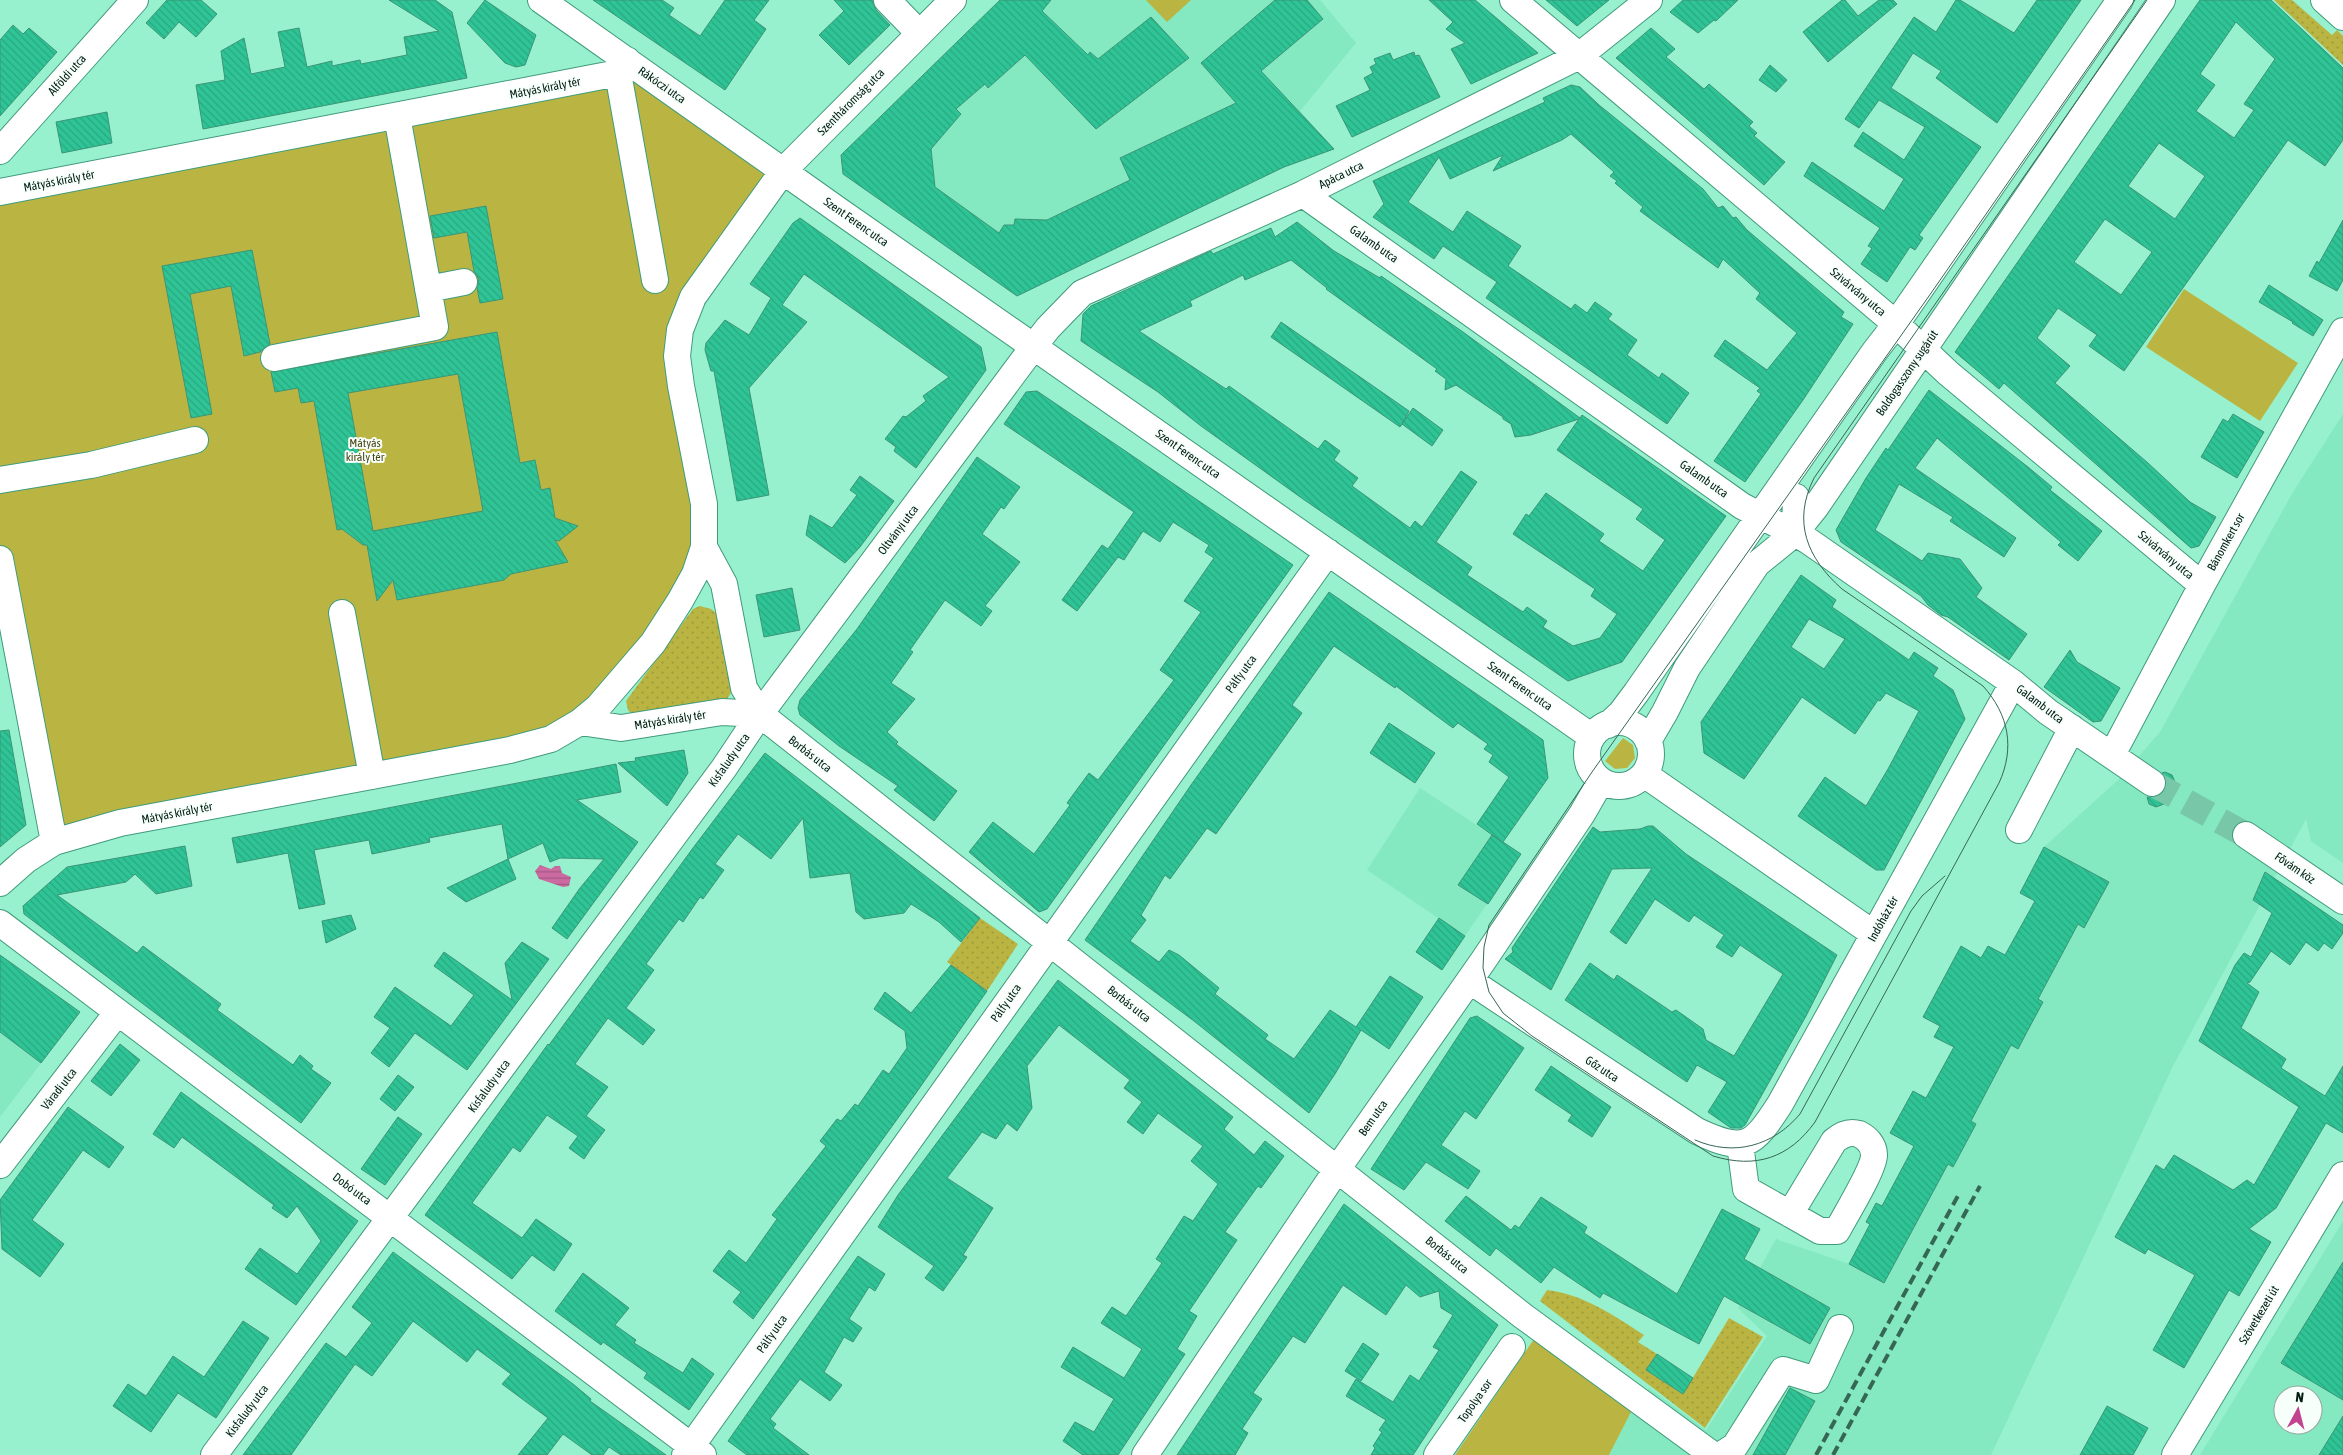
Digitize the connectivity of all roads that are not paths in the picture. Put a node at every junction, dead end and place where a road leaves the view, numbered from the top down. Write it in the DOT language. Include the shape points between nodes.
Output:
graph roads {
  1 [pos="135,0"];
  2 [pos="542,0"];
  3 [pos="887,0"];
  4 [pos="953,0"];
  5 [pos="1513,0"];
  6 [pos="1649,0"];
  7 [pos="2120,0"];
  8 [pos="2141,0"];
  9 [pos="2162,0"];
  10 [pos="2324,0"];
  11 [pos="2343,17"];
  12 [pos="920,33"];
  13 [pos="1579,56"];
  14 [pos="623,67"];
  15 [pos="397,116"];
  16 [pos="0,151"];
  17 [pos="783,171"];
  18 [pos="0,192"];
  19 [pos="1303,194"];
  20 [pos="655,280"];
  21 [pos="464,282"];
  22 [pos="428,289"];
  23 [pos="2343,331"];
  24 [pos="1909,336"];
  25 [pos="1034,346"];
  26 [pos="274,358"];
  27 [pos="195,440"];
  28 [pos="0,480"];
  29 [pos="1796,497"];
  30 [pos="1759,517"];
  31 [pos="1795,533"];
  32 [pos="704,547"];
  33 [pos="1328,552"];
  34 [pos="0,559"];
  35 [pos="2202,586"];
  36 [pos="342,613"];
  37 [pos="2013,683"];
  38 [pos="760,714"];
  39 [pos="580,722"];
  40 [pos="2072,728"];
  41 [pos="1600,731"];
  42 [pos="1648,741"];
  43 [pos="2112,755"];
  44 [pos="1644,774"];
  45 [pos="372,776"];
  46 [pos="1601,781"];
  47 [pos="2152,783"];
  48 [pos="2019,830"];
  49 [pos="2246,835"];
  50 [pos="54,842"];
  51 [pos="0,883"];
  52 [pos="2343,901"];
  53 [pos="0,924"];
  54 [pos="1874,934"];
  55 [pos="1050,942"];
  56 [pos="1470,981"];
  57 [pos="117,1013"];
  58 [pos="1740,1144"];
  59 [pos="0,1165"];
  60 [pos="1338,1168"];
  61 [pos="2343,1176"];
  62 [pos="1790,1214"];
  63 [pos="391,1218"];
  64 [pos="1840,1328"];
  65 [pos="1512,1347"];
  66 [pos="693,1452"];
  67 [pos="214,1455"];
  68 [pos="1145,1455"];
  69 [pos="1437,1455"];
  70 [pos="1714,1455"];
  71 [pos="1721,1455"];
  72 [pos="2176,1455"];
  1 -- 16 [label="street, Alföldi utca"];
  2 -- 14 [label="street, Rákóczi utca"];
  3 -- 12 [label="street"];
  4 -- 12 [label="street, Szentháromság utca"];
  5 -- 13 [label="street, Szivárvány utca"];
  6 -- 13 [label="street, Apáca utca"];
  7 -- 24 [label="street, Boldogasszony sugárút"];
  8 -- 24 [label="street, Boldogasszony sugárút"];
  9 -- 24 [label="street, Boldogasszony sugárút"];
  10 -- 11 [label="street"];
  12 -- 17 [label="street, Szentháromság utca"];
  13 -- 19 [label="street, Apáca utca"];
  13 -- 24 [label="street, Szivárvány utca"];
  14 -- 15 [label="street, Mátyás király tér"];
  14 -- 17 [label="street, Rákóczi utca"];
  14 -- 20 [label="street"];
  15 -- 18 [label="street, Mátyás király tér"];
  15 -- 22 [label="street"];
  17 -- 25 [label="street, Szent Ferenc utca"];
  17 -- 32 [label="street, Mátyás király tér" via="693,297 680,330 677,356 704,504"];
  19 -- 25 [label="street, Apáca utca" via="1082,293"];
  19 -- 30 [label="street, Galamb utca"];
  21 -- 22 [label="street"];
  22 -- 26 [label="street" via="435,327"];
  23 -- 35 [label="street, Bánomkert sor"];
  24 -- 29 [label="street, Boldogasszony sugárút"];
  24 -- 30 [label="street, Boldogasszony sugárút" via="1875,351"];
  24 -- 31 [label="street, Boldogasszony sugárút" via="1815,508"];
  24 -- 35 [label="street, Szivárvány utca" via="1948,373"];
  25 -- 33 [label="street, Szent Ferenc utca"];
  25 -- 38 [label="street, Oltványi utca"];
  27 -- 28 [label="street" via="91,464"];
  29 -- 30 [label="street"];
  29 -- 31 [label="street"];
  30 -- 31 [label="street, Galamb utca"];
  30 -- 41 [label="street, Boldogasszony sugárút" via="1631,700"];
  31 -- 37 [label="street, Galamb utca"];
  31 -- 42 [label="street, Boldogasszony sugárút" via="1757,564 1687,668"];
  32 -- 38 [label="street, Borbás utca" via="724,584 744,688"];
  32 -- 39 [label="street, Mátyás király tér" via="688,588 653,643 598,707"];
  33 -- 41 [label="street, Szent Ferenc utca"];
  33 -- 55 [label="street, Pálfy utca"];
  34 -- 50 [label="street"];
  35 -- 43 [label="street, Bánomkert sor"];
  36 -- 45 [label="street"];
  37 -- 40 [label="street, Galamb utca"];
  37 -- 54 [label="street, Indóház tér"];
  38 -- 39 [label="street, Mátyás király tér" via="722,712 621,728"];
  38 -- 55 [label="street, Borbás utca"];
  38 -- 63 [label="street, Kisfaludy utca" via="718,776"];
  39 -- 45 [label="street, Mátyás király tér" via="551,739 510,750"];
  40 -- 43 [label="street, Galamb utca"];
  40 -- 48 [label="street"];
  41 -- 42 [label="street" via="1620,722 1633,726"];
  41 -- 46 [label="street" via="1587,754 1592,772"];
  42 -- 44 [label="street" via="1651,758"];
  43 -- 47 [label="street"];
  44 -- 46 [label="street" via="1629,785 1610,785"];
  44 -- 54 [label="street"];
  45 -- 50 [label="street, Mátyás király tér" via="120,823"];
  46 -- 56 [label="street, Bem utca"];
  49 -- 52 [label="street, Fővám köz"];
  50 -- 51 [label="street, Mátyás király tér" via="26,860"];
  53 -- 57 [label="street, Dobó utca"];
  54 -- 58 [label="street, Indóház tér" via="1770,1121 1753,1140"];
  55 -- 60 [label="street, Borbás utca"];
  55 -- 66 [label="street, Pálfy utca"];
  56 -- 58 [label="street, Gőz utca" via="1697,1131 1719,1141"];
  56 -- 60 [label="street, Bem utca"];
  57 -- 59 [label="street, Váradi utca"];
  57 -- 63 [label="street, Dobó utca"];
  58 -- 62 [label="street" via="1746,1189"];
  60 -- 68 [label="street, Bem utca"];
  60 -- 70 [label="street, Borbás utca" via="1523,1316"];
  61 -- 72 [label="street, Szövetkezeti út"];
  63 -- 66 [label="street, Dobó utca"];
  63 -- 67 [label="street, Kisfaludy utca"];
  64 -- 71 [label="street" via="1816,1380 1783,1370 1735,1446"];
  65 -- 69 [label="street, Topolya sor"];
}
